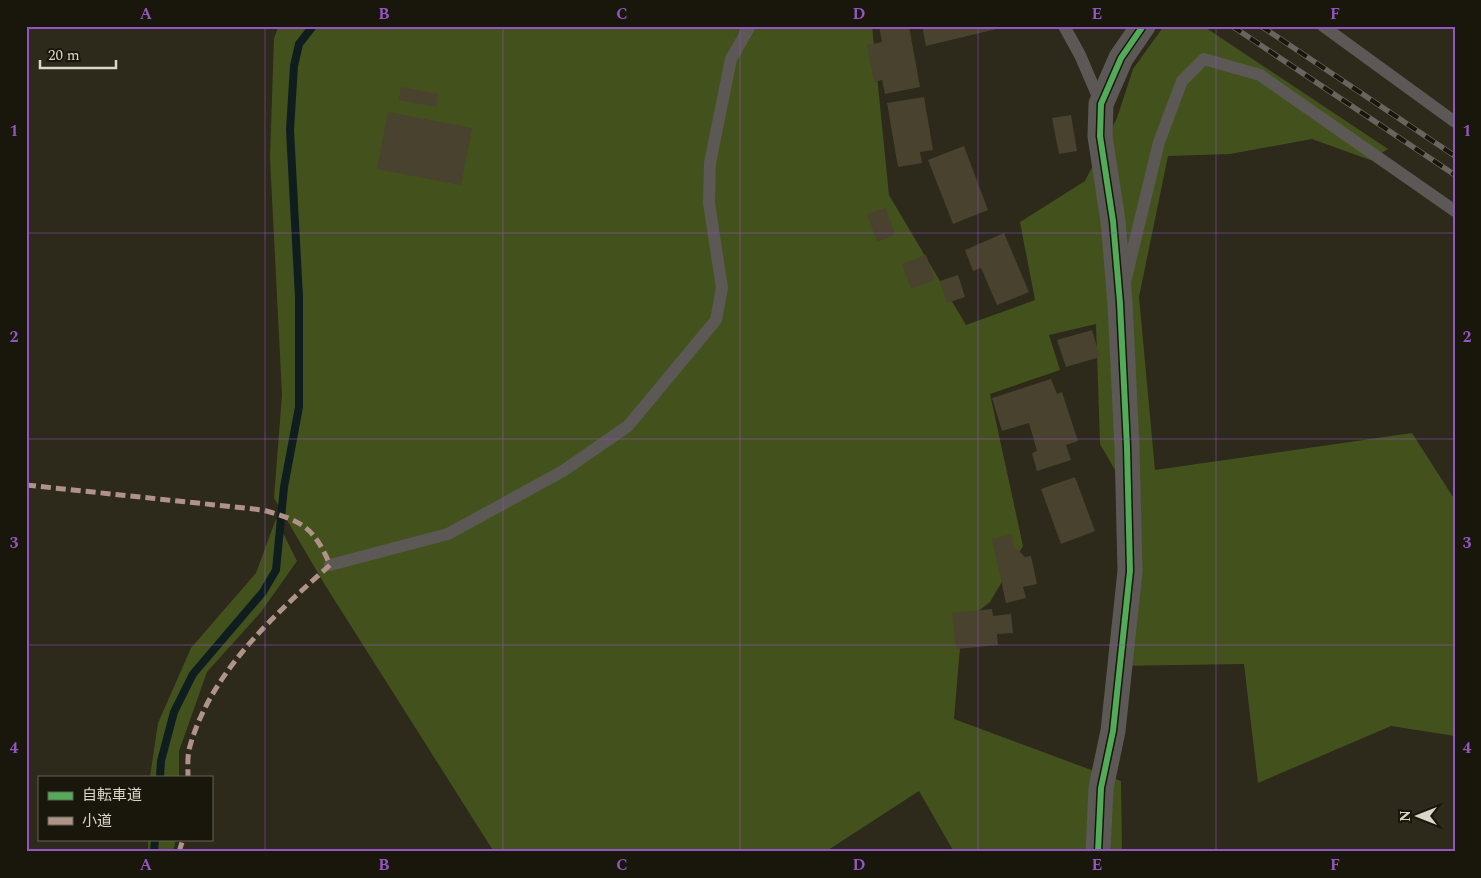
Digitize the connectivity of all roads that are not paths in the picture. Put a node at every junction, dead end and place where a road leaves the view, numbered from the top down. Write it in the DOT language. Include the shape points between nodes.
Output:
graph roads {
  1 [pos="750,26"];
  2 [pos="1064,26"];
  3 [pos="1143,26"];
  4 [pos="1323,26"];
  5 [pos="1101,104"];
  6 [pos="1455,122"];
  7 [pos="1455,211"];
  8 [pos="1120,304"];
  9 [pos="330,566"];
  10 [pos="1098,852"];
  1 -- 9 [label="lane" via="731,58 710,163 709,203 722,288 716,320 628,426 563,470 448,534"];
  2 -- 5 [label="lane"];
  3 -- 5 [label="street" via="1122,58"];
  4 -- 6 [label="lane"];
  5 -- 8 [label="street" via="1100,136 1113,221"];
  7 -- 8 [label="lane" via="1260,75 1204,59 1182,81 1159,142"];
  8 -- 10 [label="street" via="1130,571 1113,731 1101,788"];
}
